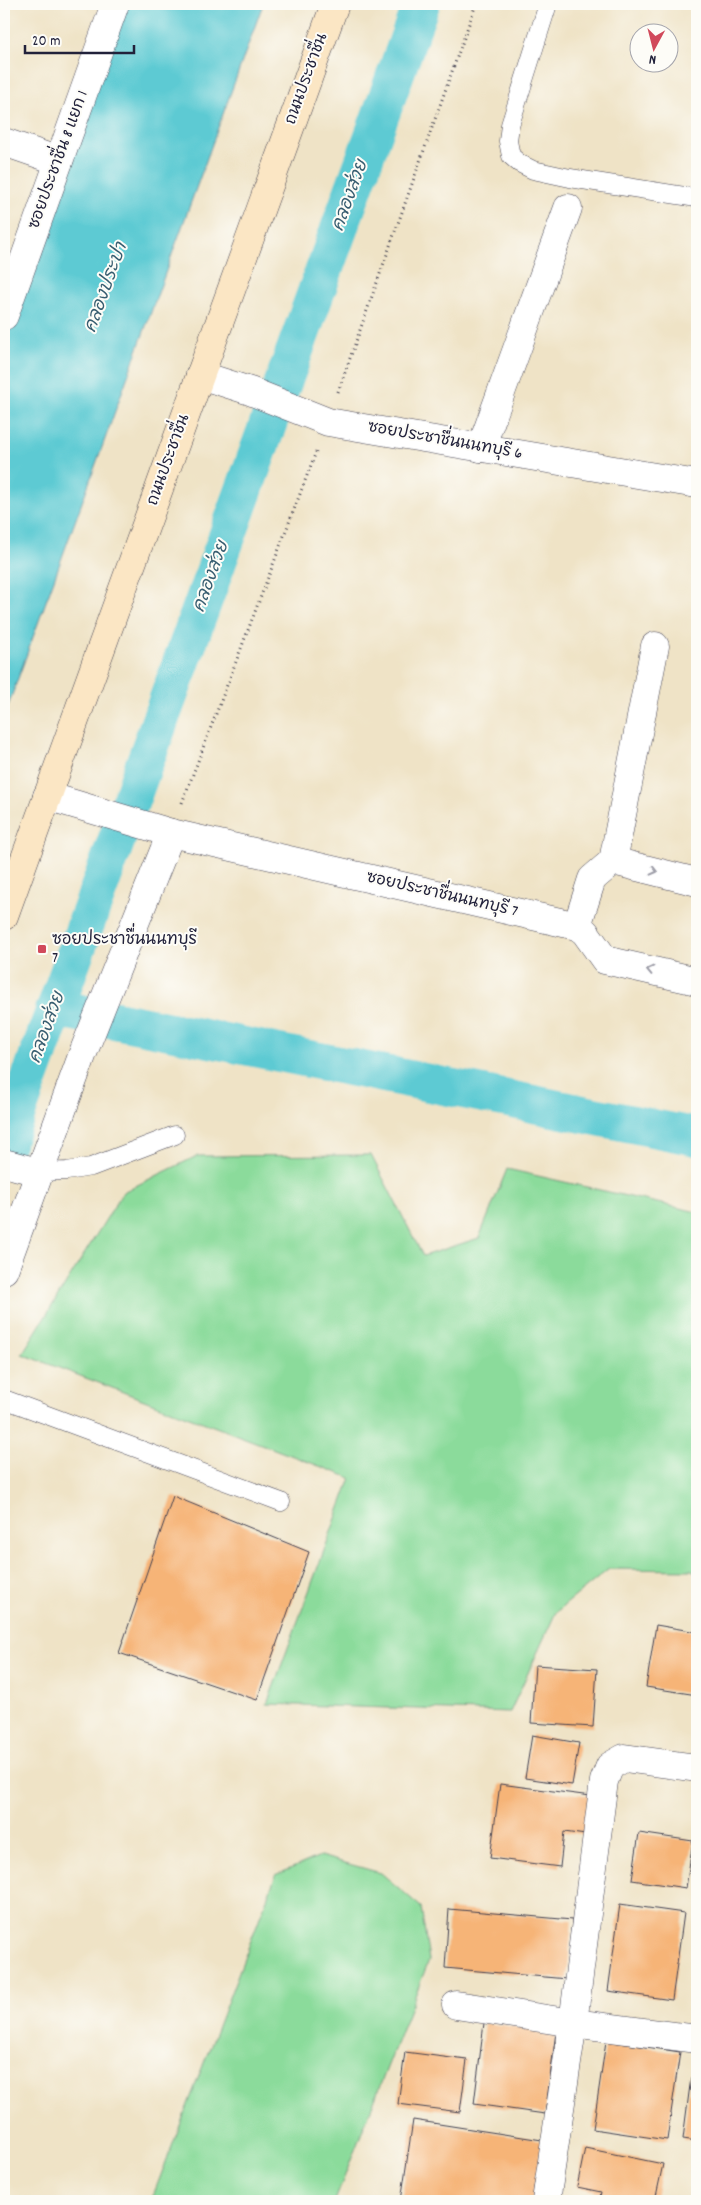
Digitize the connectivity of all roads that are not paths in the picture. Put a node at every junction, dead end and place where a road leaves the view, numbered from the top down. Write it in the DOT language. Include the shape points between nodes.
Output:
graph roads {
  1 [pos="115,4"];
  2 [pos="335,4"];
  3 [pos="548,4"];
  4 [pos="4,142"];
  5 [pos="59,161"];
  6 [pos="697,198"];
  7 [pos="568,208"];
  8 [pos="4,316"];
  9 [pos="200,375"];
  10 [pos="481,448"];
  11 [pos="697,484"];
  12 [pos="655,646"];
  13 [pos="47,796"];
  14 [pos="161,829"];
  15 [pos="613,861"];
  16 [pos="697,882"];
  17 [pos="4,916"];
  18 [pos="577,926"];
  19 [pos="697,982"];
  20 [pos="176,1135"];
  21 [pos="22,1168"];
  22 [pos="4,1270"];
  23 [pos="4,1399"];
  24 [pos="281,1502"];
  25 [pos="697,1768"];
  26 [pos="456,2006"];
  27 [pos="573,2023"];
  28 [pos="697,2039"];
  29 [pos="546,2201"];
  1 -- 5 [label="street, ซอยประชาชื่น 8 แยก 1"];
  2 -- 9 [label="main road, ถนนประชาชื่น"];
  3 -- 6 [label="lane" via="510,125 508,142 511,156 518,163 542,172"];
  4 -- 5 [label="street"];
  5 -- 8 [label="street, ซอยประชาชื่น 8 แยก 1"];
  7 -- 10 [label="street"];
  9 -- 10 [label="street, ซอยประชาชื่นนนทบุรี 6" via="328,422"];
  9 -- 13 [label="main road, ถนนประชาชื่น"];
  10 -- 11 [label="street, ซอยประชาชื่นนนทบุรี 6"];
  12 -- 15 [label="street"];
  13 -- 14 [label="street, ซอยประชาชื่นนนทบุรี 7"];
  13 -- 17 [label="main road, ถนนประชาชื่น"];
  14 -- 18 [label="street, ซอยประชาชื่นนนทบุรี 7"];
  14 -- 21 [label="street" via="83,1053"];
  15 -- 16 [label="street, one-way"];
  15 -- 18 [label="street" via="592,879"];
  19 -- 18 [label="street, one-way" via="605,960"];
  20 -- 21 [label="lane" via="91,1167 66,1171"];
  21 -- 22 [label="street"];
  23 -- 24 [label="lane"];
  25 -- 27 [label="street" via="624,1758 610,1766 604,1781"];
  26 -- 27 [label="street"];
  27 -- 28 [label="street"];
  27 -- 29 [label="street"];
}
